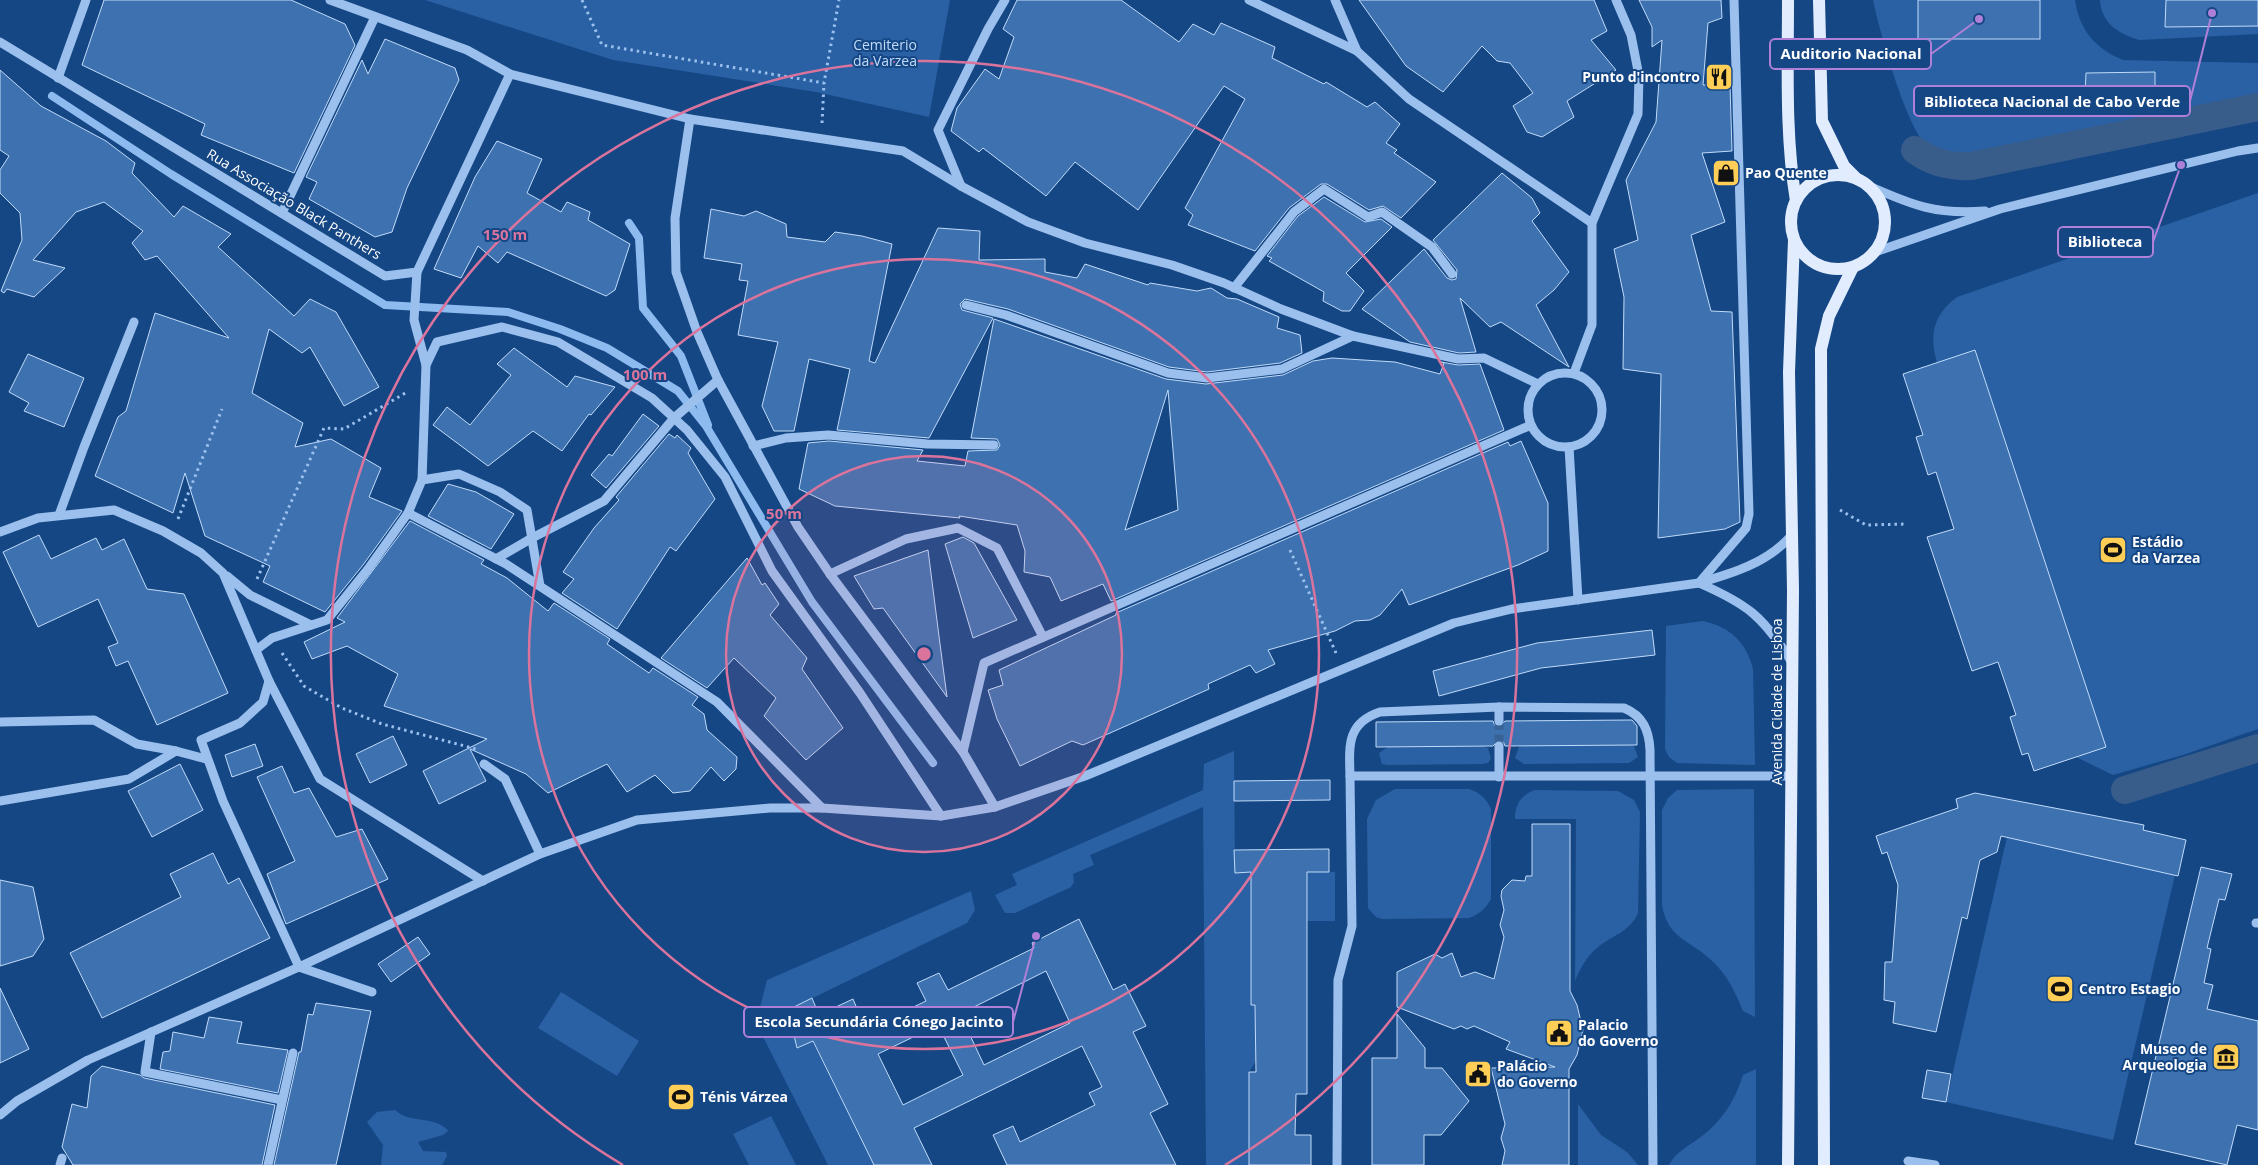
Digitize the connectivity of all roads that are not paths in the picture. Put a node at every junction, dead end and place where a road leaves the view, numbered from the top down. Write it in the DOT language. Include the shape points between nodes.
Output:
graph roads {
  1 [pos="86,0"];
  2 [pos="330,0"];
  3 [pos="1005,0"];
  4 [pos="1249,0"];
  5 [pos="1335,0"];
  6 [pos="1616,0"];
  7 [pos="1734,0"];
  8 [pos="1788,0"];
  9 [pos="1819,0"];
  10 [pos="375,17"];
  11 [pos="0,42"];
  12 [pos="1357,50"];
  13 [pos="510,74"];
  14 [pos="58,78"];
  15 [pos="690,119"];
  16 [pos="2258,148"];
  17 [pos="1857,179"];
  18 [pos="961,186"];
  19 [pos="1869,186"];
  20 [pos="1796,201"];
  21 [pos="2000,209"];
  22 [pos="282,213"];
  23 [pos="1592,223"];
  24 [pos="1794,240"];
  25 [pos="1875,252"];
  26 [pos="1853,267"];
  27 [pos="417,272"];
  28 [pos="1452,274"];
  29 [pos="1234,288"];
  30 [pos="966,305"];
  31 [pos="134,322"];
  32 [pos="1353,336"];
  33 [pos="426,365"];
  34 [pos="1574,373"];
  35 [pos="718,380"];
  36 [pos="1538,384"];
  37 [pos="674,418"];
  38 [pos="1531,425"];
  39 [pos="994,445"];
  40 [pos="753,446"];
  41 [pos="1569,447"];
  42 [pos="422,480"];
  43 [pos="408,513"];
  44 [pos="59,515"];
  45 [pos="0,532"];
  46 [pos="1791,536"];
  47 [pos="532,538"];
  48 [pos="496,559"];
  49 [pos="223,572"];
  50 [pos="830,574"];
  51 [pos="1699,583"];
  52 [pos="540,586"];
  53 [pos="1578,600"];
  54 [pos="311,625"];
  55 [pos="1043,637"];
  56 [pos="256,650"];
  57 [pos="1791,662"];
  58 [pos="269,681"];
  59 [pos="1499,707"];
  60 [pos="1499,721"];
  61 [pos="0,722"];
  62 [pos="1499,746"];
  63 [pos="176,751"];
  64 [pos="963,752"];
  65 [pos="206,759"];
  66 [pos="484,764"];
  67 [pos="1350,776"];
  68 [pos="1791,776"];
  69 [pos="1499,777"];
  70 [pos="1651,777"];
  71 [pos="0,801"];
  72 [pos="995,807"];
  73 [pos="822,808"];
  74 [pos="941,816"];
  75 [pos="540,854"];
  76 [pos="483,880"];
  77 [pos="299,967"];
  78 [pos="372,992"];
  79 [pos="151,1032"];
  80 [pos="293,1053"];
  81 [pos="282,1100"];
  82 [pos="0,1115"];
  83 [pos="1908,1160"];
  84 [pos="268,1165"];
  85 [pos="1337,1165"];
  86 [pos="1653,1165"];
  87 [pos="1788,1165"];
  88 [pos="1824,1165"];
  89 [pos="1935,1165"];
  1 -- 14 [label="street"];
  2 -- 10 [label="street"];
  3 -- 18 [label="street" via="938,130"];
  4 -- 12 [label="street"];
  5 -- 12 [label="street"];
  6 -- 23 [label="street" via="1630,35 1639,76 1638,114"];
  7 -- 51 [label="street" via="1749,514 1746,528"];
  8 -- 20 [label="main road" via="1790,136"];
  9 -- 17 [label="main road" via="1822,121 1844,166"];
  10 -- 13 [label="street" via="466,50"];
  10 -- 22 [label="street"];
  11 -- 14 [label="street, Rua Associação Black Panthers"];
  12 -- 23 [label="street" via="1409,99"];
  13 -- 15 [label="street"];
  13 -- 27 [label="street"];
  14 -- 22 [label="street, Rua Associação Black Panthers"];
  15 -- 18 [label="street" via="903,151"];
  15 -- 35 [label="street" via="675,218 676,272"];
  16 -- 21 [label="street"];
  17 -- 19 [label="main road"];
  17 -- 20 [label="main road" via="1829,176 1804,189"];
  18 -- 29 [label="street" via="1028,222 1084,243 1172,265"];
  19 -- 21 [label="street" via="1922,208 1967,212"];
  19 -- 25 [label="main road" via="1884,210 1886,225"];
  20 -- 24 [label="main road" via="1791,220"];
  21 -- 25 [label="street"];
  22 -- 27 [label="street, Rua Associação Black Panthers" via="386,276"];
  23 -- 34 [label="street" via="1592,325"];
  24 -- 26 [label="main road" via="1801,252 1818,265 1839,270"];
  24 -- 46 [label="main road, Avenida Cidade de Lisboa" via="1789,372"];
  25 -- 26 [label="main road"];
  26 -- 88 [label="main road" via="1829,316 1821,349"];
  27 -- 33 [label="street" via="414,320"];
  28 -- 29 [label="street" via="1432,247 1382,212 1368,217 1324,189 1294,212"];
  29 -- 32 [label="street"];
  30 -- 32 [label="street" via="1006,315 1168,373 1207,378 1282,369"];
  31 -- 44 [label="street"];
  32 -- 36 [label="street" via="1458,359 1484,358"];
  33 -- 37 [label="street" via="436,342 502,327 558,342 652,398"];
  33 -- 42 [label="street"];
  34 -- 36 [label="street" via="1561,372"];
  34 -- 41 [label="street" via="1594,385 1603,406 1598,429 1590,438"];
  35 -- 37 [label="street"];
  35 -- 40 [label="street"];
  36 -- 38 [label="street" via="1528,403"];
  37 -- 47 [label="street" via="604,501"];
  37 -- 74 [label="street" via="725,477 772,571 860,693"];
  38 -- 41 [label="street" via="1546,442"];
  38 -- 55 [label="street"];
  39 -- 40 [label="street" via="927,444 828,435 786,438"];
  40 -- 50 [label="street" via="798,527"];
  41 -- 53 [label="street"];
  42 -- 43 [label="street"];
  42 -- 47 [label="street" via="459,474 500,492 527,510"];
  43 -- 48 [label="street"];
  43 -- 54 [label="street" via="327,620"];
  44 -- 45 [label="street" via="38,518"];
  44 -- 49 [label="street" via="114,510 201,553"];
  46 -- 51 [label="street" via="1760,561"];
  46 -- 57 [label="main road, Avenida Cidade de Lisboa"];
  47 -- 48 [label="street"];
  47 -- 52 [label="street"];
  48 -- 52 [label="street"];
  49 -- 54 [label="street" via="250,595"];
  49 -- 56 [label="street"];
  50 -- 55 [label="street" via="906,539 958,528 997,548"];
  50 -- 64 [label="street"];
  51 -- 53 [label="street"];
  51 -- 57 [label="street" via="1749,609 1773,633"];
  52 -- 73 [label="street" via="717,702"];
  53 -- 72 [label="street" via="1512,609 1454,623 1085,776"];
  54 -- 56 [label="street" via="272,638"];
  55 -- 64 [label="street" via="984,663"];
  56 -- 58 [label="street"];
  57 -- 68 [label="main road, Avenida Cidade de Lisboa"];
  58 -- 65 [label="street" via="263,702 240,723 200,740"];
  58 -- 76 [label="street" via="320,780"];
  59 -- 60 [label="street"];
  59 -- 67 [label="street" via="1370,715 1352,734"];
  59 -- 70 [label="street" via="1624,708 1634,713 1648,732"];
  61 -- 63 [label="street" via="94,720 137,744"];
  62 -- 69 [label="street"];
  63 -- 65 [label="street"];
  63 -- 71 [label="street" via="129,779"];
  64 -- 72 [label="street"];
  65 -- 77 [label="street"];
  66 -- 75 [label="street" via="505,779"];
  67 -- 69 [label="street"];
  67 -- 85 [label="street" via="1352,926 1338,980"];
  68 -- 70 [label="street"];
  68 -- 87 [label="main road, Avenida Cidade de Lisboa"];
  69 -- 70 [label="street"];
  70 -- 86 [label="street"];
  72 -- 74 [label="street"];
  73 -- 74 [label="street"];
  73 -- 75 [label="street" via="770,808 637,820"];
  75 -- 76 [label="street"];
  76 -- 77 [label="street"];
  77 -- 78 [label="street"];
  77 -- 79 [label="street"];
  79 -- 81 [label="street" via="145,1072"];
  79 -- 82 [label="street" via="88,1060 17,1101"];
  80 -- 81 [label="street"];
  81 -- 84 [label="street"];
  83 -- 89 [label="street"];
}
